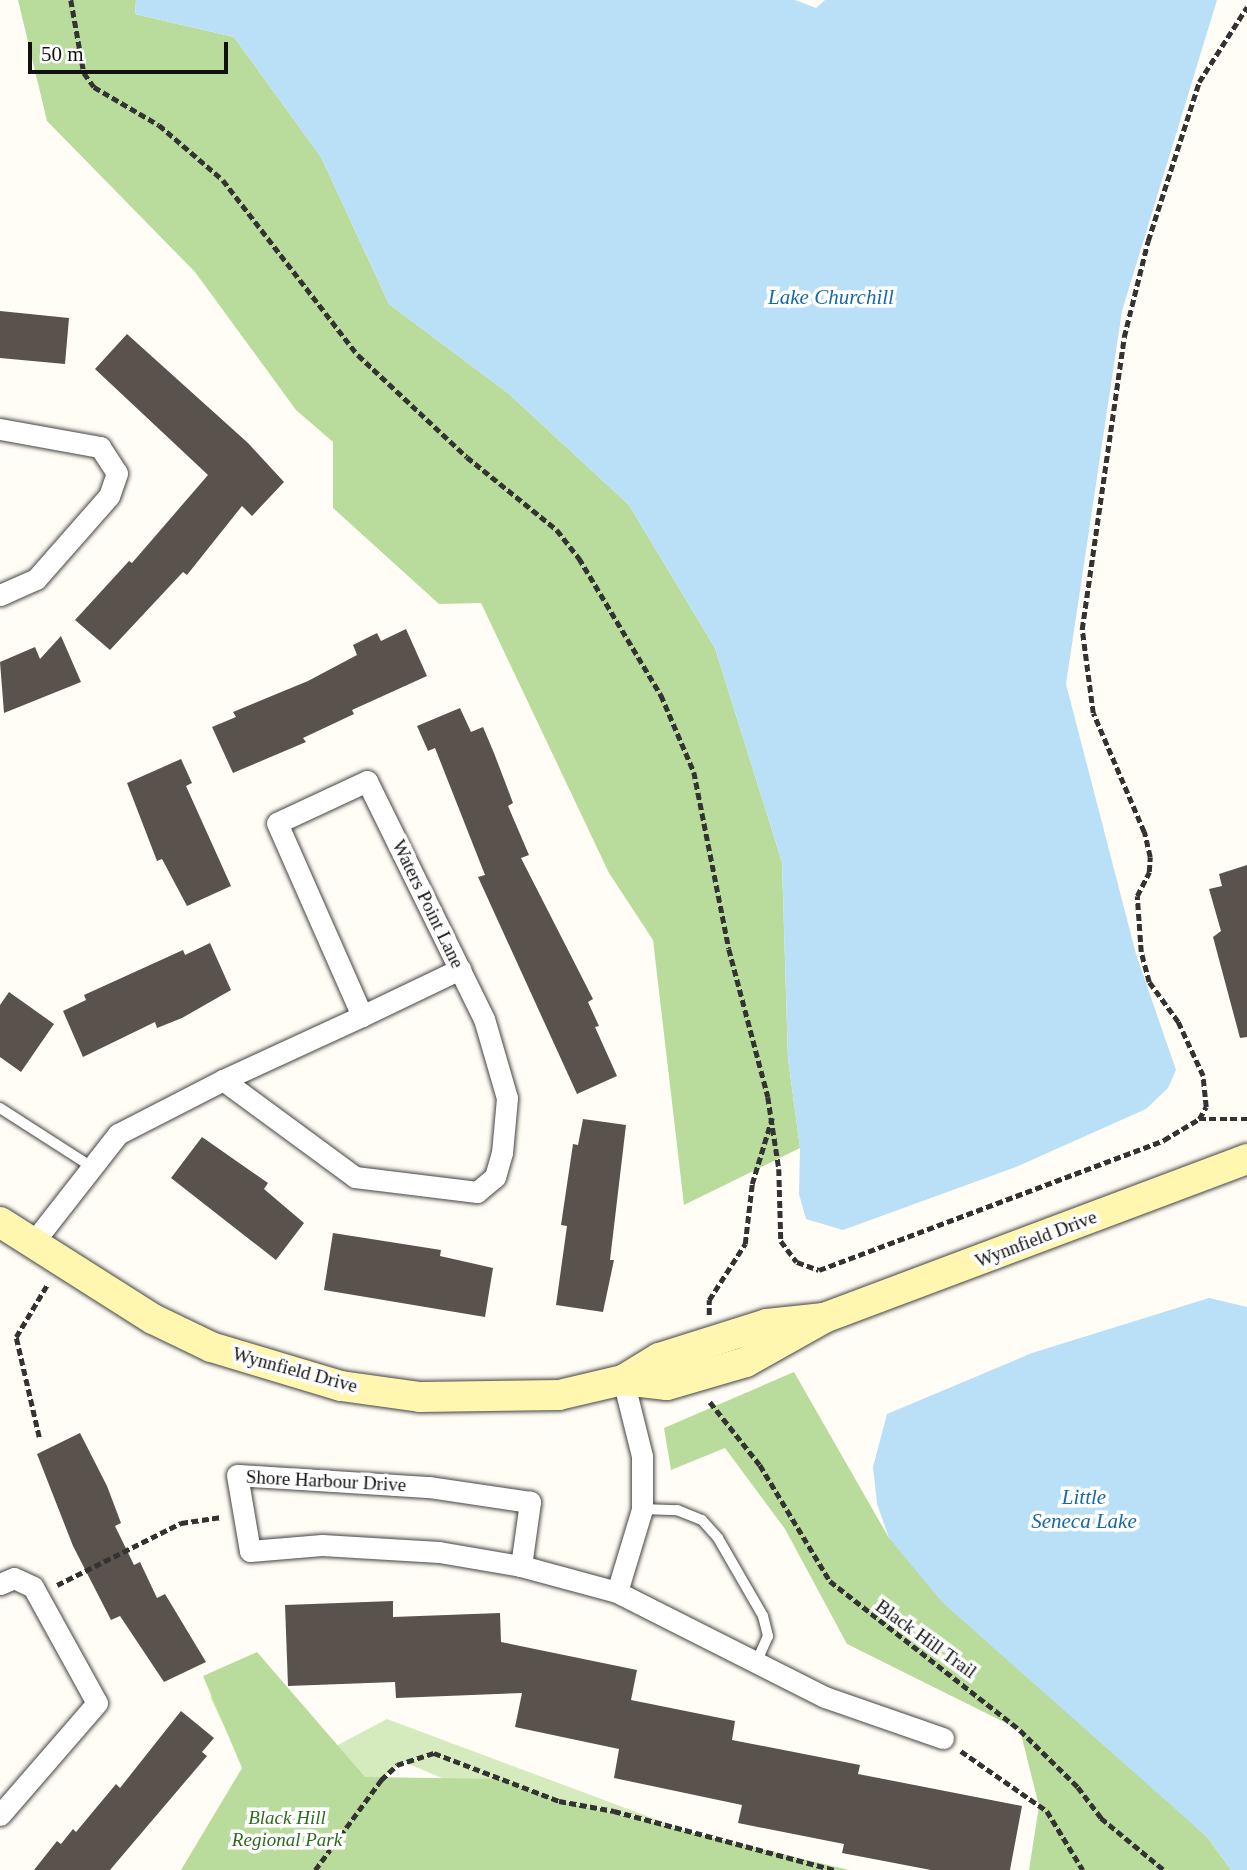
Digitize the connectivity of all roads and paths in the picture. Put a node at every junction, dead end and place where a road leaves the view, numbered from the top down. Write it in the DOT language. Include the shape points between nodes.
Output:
graph roads {
  1 [pos="71,0"];
  2 [pos="1247,7"];
  3 [pos="0,429"];
  4 [pos="0,595"];
  5 [pos="460,970"];
  6 [pos="362,1016"];
  7 [pos="223,1080"];
  8 [pos="0,1108"];
  9 [pos="772,1118"];
  10 [pos="1199,1119"];
  11 [pos="1247,1119"];
  12 [pos="1247,1159"];
  13 [pos="92,1167"];
  14 [pos="0,1223"];
  15 [pos="32,1244"];
  16 [pos="61,1262"];
  17 [pos="824,1318"];
  18 [pos="716,1340"];
  19 [pos="623,1380"];
  20 [pos="704,1387"];
  21 [pos="39,1437"];
  22 [pos="642,1508"];
  23 [pos="244,1514"];
  24 [pos="521,1566"];
  25 [pos="0,1584"];
  26 [pos="617,1592"];
  27 [pos="37,1594"];
  28 [pos="756,1663"];
  29 [pos="943,1738"];
  30 [pos="0,1815"];
  31 [pos="314,1870"];
  32 [pos="834,1870"];
  33 [pos="1083,1870"];
  34 [pos="1164,1870"];
  1 -- 9 [label="path" via="84,73 94,87 159,125 223,180 358,355 467,457 557,530 579,558 661,695 694,772 729,949"];
  2 -- 10 [label="path" via="1199,82 1148,241 1124,337 1082,629 1093,713 1144,832 1150,857 1138,897 1141,952 1149,982 1178,1022 1203,1076 1208,1094"];
  3 -- 4 [label="street" via="100,447 117,473 108,496 36,579"];
  5 -- 6 [label="street"];
  5 -- 6 [label="street, Waters Point Lane" via="367,781 276,822"];
  5 -- 7 [label="street, Waters Point Lane" via="484,1019 507,1098 495,1177 477,1192 355,1177"];
  6 -- 7 [label="street"];
  7 -- 13 [label="street" via="118,1134"];
  8 -- 13 [label="lane"];
  9 -- 10 [label="path" via="781,1241 789,1255 807,1268 834,1265 1164,1140"];
  9 -- 18 [label="path" via="751,1184 745,1244 709,1300"];
  10 -- 11 [label="path"];
  12 -- 17 [label="street, Wynnfield Drive"];
  13 -- 15 [label="street"];
  14 -- 15 [label="street, Wynnfield Drive"];
  15 -- 16 [label="street, Wynnfield Drive"];
  16 -- 19 [label="street, Wynnfield Drive" via="152,1320 211,1347 341,1386 421,1397 486,1399 559,1395"];
  16 -- 21 [label="path" via="16,1337"];
  17 -- 18 [label="street, Wynnfield Drive" via="767,1324"];
  17 -- 20 [label="street, Wynnfield Drive"];
  18 -- 19 [label="street, Wynnfield Drive" via="659,1358"];
  19 -- 20 [label="street, Wynnfield Drive"];
  19 -- 22 [label="street" via="642,1456"];
  20 -- 34 [label="path, Black Hill Trail" via="760,1465 830,1581 881,1626 942,1666 1011,1722 1078,1787 1101,1818"];
  22 -- 26 [label="street"];
  22 -- 28 [label="lane" via="677,1510 702,1520 718,1538 763,1616 768,1636"];
  23 -- 24 [label="street, Shore Harbour Drive" via="250,1551 322,1545 439,1552"];
  23 -- 24 [label="street, Shore Harbour Drive" via="237,1475 428,1487 530,1502"];
  23 -- 27 [label="path" via="181,1523"];
  24 -- 26 [label="street, Shore Harbour Drive"];
  25 -- 27 [label="street" via="14,1578"];
  26 -- 28 [label="street, Shore Harbour Drive"];
  27 -- 30 [label="street" via="97,1703"];
  28 -- 29 [label="street, Shore Harbour Drive" via="825,1697"];
  29 -- 33 [label="path" via="1046,1811"];
  31 -- 32 [label="path" via="381,1780 397,1765 434,1753 559,1801 614,1811"];
}
